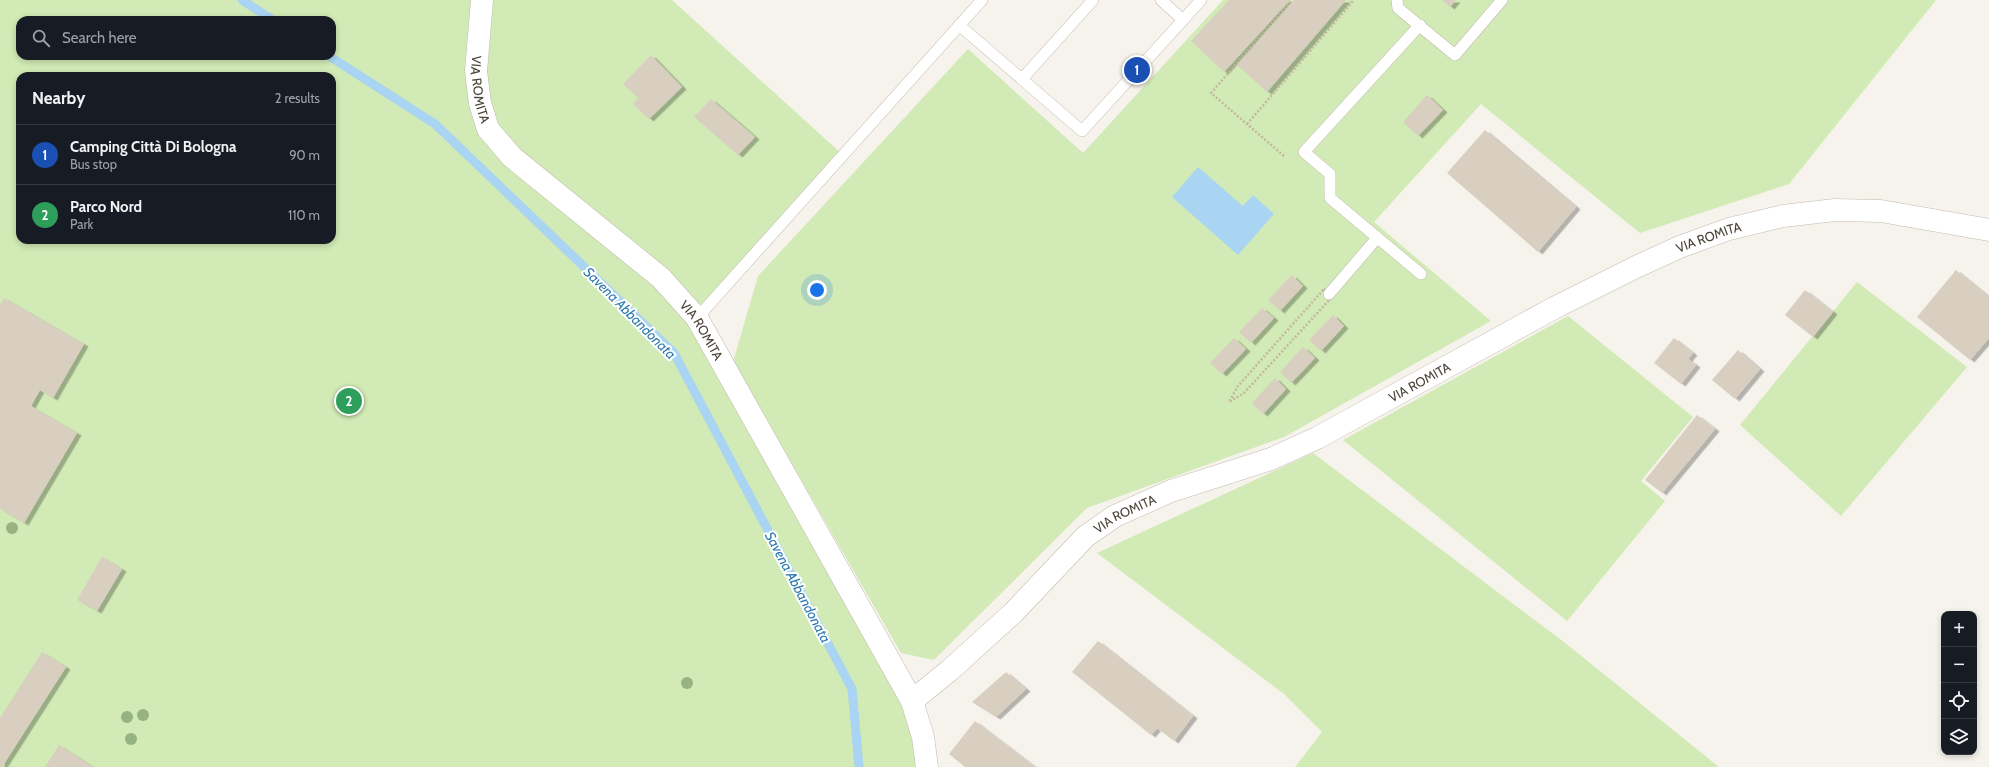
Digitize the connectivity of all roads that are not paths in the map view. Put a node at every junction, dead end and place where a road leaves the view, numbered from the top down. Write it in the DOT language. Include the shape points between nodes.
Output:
graph roads {
  1 [pos="482,0"];
  2 [pos="982,0"];
  3 [pos="1093,0"];
  4 [pos="1161,0"];
  5 [pos="1201,0"];
  6 [pos="1396,0"];
  7 [pos="1502,0"];
  8 [pos="1183,20"];
  9 [pos="959,25"];
  10 [pos="1420,25"];
  11 [pos="1022,79"];
  12 [pos="1989,230"];
  13 [pos="1377,238"];
  14 [pos="1421,274"];
  15 [pos="1329,294"];
  16 [pos="697,318"];
  17 [pos="912,701"];
  18 [pos="927,767"];
  1 -- 16 [label="street, VIA ROMITA" via="476,70 480,103 488,129 512,157 661,278"];
  2 -- 9 [label="lane"];
  3 -- 11 [label="lane"];
  4 -- 8 [label="lane"];
  5 -- 8 [label="lane"];
  6 -- 10 [label="lane" via="1398,8"];
  7 -- 10 [label="lane" via="1455,55"];
  8 -- 11 [label="lane" via="1082,131"];
  9 -- 11 [label="lane"];
  9 -- 16 [label="lane"];
  10 -- 13 [label="lane" via="1304,152 1330,174 1330,198"];
  12 -- 17 [label="street, VIA ROMITA" via="1881,211 1835,210 1782,216 1729,229 1682,246 1547,312 1317,438 1271,459 1171,491 1115,516 1086,536 1012,613"];
  13 -- 14 [label="lane"];
  13 -- 15 [label="lane"];
  16 -- 17 [label="street, VIA ROMITA"];
  17 -- 18 [label="street, VIA ROMITA" via="923,737"];
}
